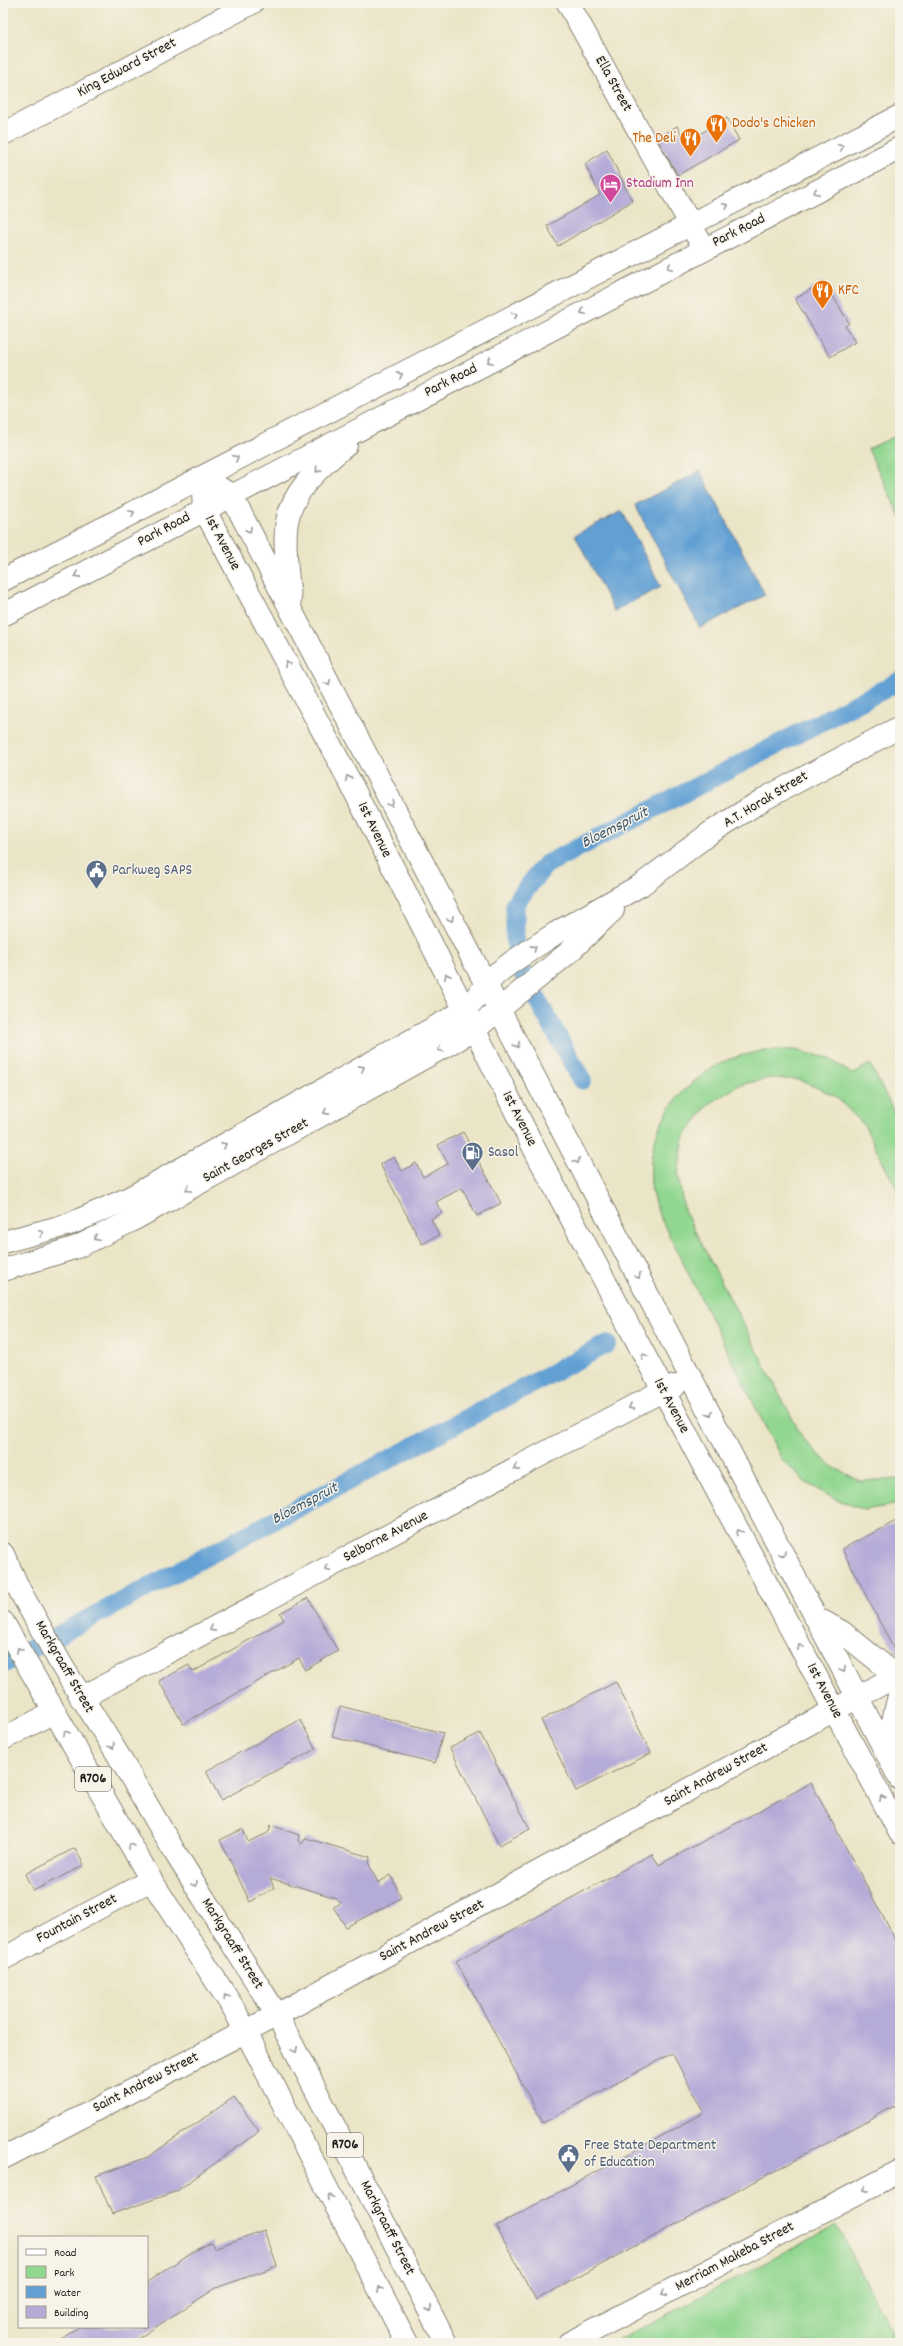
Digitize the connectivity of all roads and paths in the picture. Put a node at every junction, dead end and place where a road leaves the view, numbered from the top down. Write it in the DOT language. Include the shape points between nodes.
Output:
graph roads {
  1 [pos="252,3"];
  2 [pos="568,3"];
  3 [pos="900,116"];
  4 [pos="3,134"];
  5 [pos="900,148"];
  6 [pos="691,224"];
  7 [pos="704,249"];
  8 [pos="380,418"];
  9 [pos="202,477"];
  10 [pos="231,495"];
  11 [pos="204,509"];
  12 [pos="3,580"];
  13 [pos="291,611"];
  14 [pos="3,615"];
  15 [pos="900,727"];
  16 [pos="641,885"];
  17 [pos="487,987"];
  18 [pos="499,1011"];
  19 [pos="469,1021"];
  20 [pos="3,1242"];
  21 [pos="3,1270"];
  22 [pos="692,1380"];
  23 [pos="662,1391"];
  24 [pos="3,1554"];
  25 [pos="815,1617"];
  26 [pos="3,1622"];
  27 [pos="899,1680"];
  28 [pos="857,1697"];
  29 [pos="81,1698"];
  30 [pos="834,1710"];
  31 [pos="54,1712"];
  32 [pos="3,1739"];
  33 [pos="886,1752"];
  34 [pos="900,1779"];
  35 [pos="900,1832"];
  36 [pos="174,1851"];
  37 [pos="151,1880"];
  38 [pos="3,1959"];
  39 [pos="277,2015"];
  40 [pos="245,2031"];
  41 [pos="3,2158"];
  42 [pos="900,2171"];
  43 [pos="407,2343"];
  44 [pos="446,2343"];
  45 [pos="569,2343"];
  1 -- 4 [label="street, King Edward Street"];
  2 -- 6 [label="street, Ella Street"];
  6 -- 3 [label="street, Park Road, one-way"];
  5 -- 7 [label="street, Park Road, one-way"];
  6 -- 7 [label="street, Ella Street"];
  9 -- 6 [label="street, Park Road, one-way"];
  7 -- 8 [label="street, Park Road, one-way"];
  8 -- 10 [label="street, Park Road"];
  8 -- 13 [label="street, one-way" via="322,466 301,489 290,510 286,529"];
  9 -- 10 [label="street"];
  9 -- 11 [label="street, 1st Avenue"];
  12 -- 9 [label="street, Park Road, one-way"];
  10 -- 11 [label="street, Park Road"];
  10 -- 13 [label="street, 1st Avenue, one-way"];
  11 -- 14 [label="street, Park Road, one-way"];
  19 -- 11 [label="street, 1st Avenue, one-way" via="349,780"];
  13 -- 17 [label="street, 1st Avenue, one-way"];
  15 -- 16 [label="street, A.T. Horak Street" via="764,799 710,833"];
  17 -- 16 [label="street, A.T. Horak Street, one-way" via="496,974 512,962"];
  16 -- 18 [label="street, A.T. Horak Street" via="568,953 527,984"];
  17 -- 18 [label="street, 1st Avenue"];
  17 -- 19 [label="street, Saint Georges Street"];
  18 -- 19 [label="street, Saint Georges Street"];
  18 -- 22 [label="street, 1st Avenue, one-way"];
  20 -- 19 [label="street, Saint Georges Street, one-way" via="70,1224 129,1198"];
  19 -- 21 [label="street, Saint Georges Street, one-way" via="131,1221 77,1247"];
  23 -- 19 [label="street, 1st Avenue, one-way"];
  22 -- 23 [label="street, Selborne Avenue"];
  22 -- 25 [label="street, 1st Avenue, one-way"];
  23 -- 29 [label="street, Selborne Avenue, one-way"];
  30 -- 23 [label="street, 1st Avenue, one-way"];
  24 -- 29 [label="street, Markgraaff Street / R706" via="21,1593"];
  25 -- 27 [label="street" via="842,1632"];
  25 -- 28 [label="street, 1st Avenue, one-way"];
  31 -- 26 [label="street, Markgraaff Street / R706, one-way"];
  27 -- 28 [label="street, Saint Andrew Street"];
  27 -- 33 [label="street"];
  28 -- 30 [label="street, Saint Andrew Street"];
  28 -- 33 [label="street, 1st Avenue"];
  29 -- 36 [label="street, Markgraaff Street / R706, one-way"];
  35 -- 30 [label="street, 1st Avenue, one-way"];
  30 -- 39 [label="street, Saint Andrew Street"];
  31 -- 32 [label="street"];
  37 -- 31 [label="street, Markgraaff Street / R706, one-way"];
  33 -- 34 [label="street, 1st Avenue"];
  36 -- 37 [label="street, Fountain Street"];
  36 -- 39 [label="street, Markgraaff Street / R706, one-way"];
  37 -- 38 [label="street, Fountain Street"];
  40 -- 37 [label="street, Markgraaff Street / R706, one-way" via="234,2009"];
  39 -- 40 [label="street, Saint Andrew Street"];
  39 -- 44 [label="street, Markgraaff Street / R706, one-way"];
  40 -- 41 [label="street, Saint Andrew Street"];
  43 -- 40 [label="street, Markgraaff Street / R706, one-way"];
  42 -- 45 [label="street, Merriam Makeba Street, one-way"];
}
